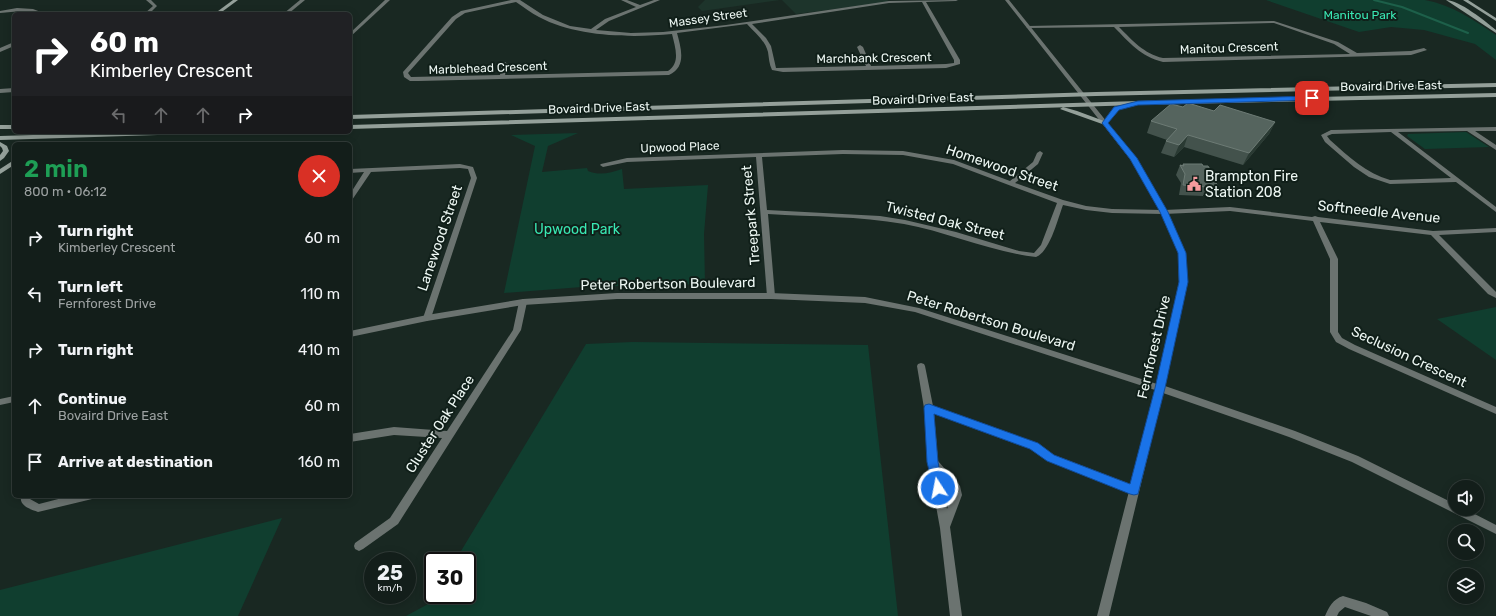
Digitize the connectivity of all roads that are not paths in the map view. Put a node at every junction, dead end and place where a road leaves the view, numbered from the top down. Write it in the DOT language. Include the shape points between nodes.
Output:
graph roads {
  1 [pos="148,0"];
  2 [pos="236,0"];
  3 [pos="303,0"];
  4 [pos="388,0"];
  5 [pos="517,0"];
  6 [pos="623,0"];
  7 [pos="658,0"];
  8 [pos="923,0"];
  9 [pos="956,0"];
  10 [pos="1007,0"];
  11 [pos="1448,0"];
  12 [pos="1465,0"];
  13 [pos="640,7"];
  14 [pos="0,12"];
  15 [pos="40,12"];
  16 [pos="148,12"];
  17 [pos="219,12"];
  18 [pos="288,12"];
  19 [pos="1496,20"];
  20 [pos="748,22"];
  21 [pos="1115,25"];
  22 [pos="1028,27"];
  23 [pos="593,30"];
  24 [pos="1496,32"];
  25 [pos="674,33"];
  26 [pos="352,34"];
  27 [pos="12,45"];
  28 [pos="860,47"];
  29 [pos="0,50"];
  30 [pos="1424,50"];
  31 [pos="1356,55"];
  32 [pos="505,64"];
  33 [pos="869,67"];
  34 [pos="502,77"];
  35 [pos="1496,85"];
  36 [pos="12,90"];
  37 [pos="0,91"];
  38 [pos="1084,95"];
  39 [pos="1496,95"];
  40 [pos="1138,103"];
  41 [pos="1092,105"];
  42 [pos="1034,106"];
  43 [pos="352,117"];
  44 [pos="1105,123"];
  45 [pos="12,126"];
  46 [pos="0,127"];
  47 [pos="352,127"];
  48 [pos="1467,129"];
  49 [pos="1496,129"];
  50 [pos="1392,130"];
  51 [pos="37,134"];
  52 [pos="54,134"];
  53 [pos="120,134"];
  54 [pos="34,136"];
  55 [pos="51,136"];
  56 [pos="0,138"];
  57 [pos="25,142"];
  58 [pos="43,142"];
  59 [pos="0,144"];
  60 [pos="1496,148"];
  61 [pos="12,151"];
  62 [pos="1040,153"];
  63 [pos="759,155"];
  64 [pos="0,159"];
  65 [pos="12,163"];
  66 [pos="603,165"];
  67 [pos="352,171"];
  68 [pos="368,171"];
  69 [pos="0,172"];
  70 [pos="1457,180"];
  71 [pos="1011,183"];
  72 [pos="352,196"];
  73 [pos="1061,202"];
  74 [pos="1496,210"];
  75 [pos="764,212"];
  76 [pos="1164,212"];
  77 [pos="1314,218"];
  78 [pos="1496,230"];
  79 [pos="1433,233"];
  80 [pos="1496,295"];
  81 [pos="771,296"];
  82 [pos="523,302"];
  83 [pos="427,318"];
  84 [pos="352,334"];
  85 [pos="921,366"];
  86 [pos="1160,388"];
  87 [pos="12,399"];
  88 [pos="0,402"];
  89 [pos="929,408"];
  90 [pos="1496,411"];
  91 [pos="449,435"];
  92 [pos="352,438"];
  93 [pos="933,462"];
  94 [pos="1134,490"];
  95 [pos="26,498"];
  96 [pos="80,498"];
  97 [pos="1448,505"];
  98 [pos="1469,516"];
  99 [pos="945,528"];
  100 [pos="1496,530"];
  101 [pos="359,546"];
  102 [pos="956,616"];
  103 [pos="1103,616"];
  104 [pos="1331,616"];
  105 [pos="1383,616"];
  1 -- 16 [label="street" via="155,6"];
  2 -- 17 [label="main road"];
  3 -- 18 [label="street"];
  4 -- 26 [label="street"];
  5 -- 23 [label="street, Massey Street" via="533,12 555,22"];
  5 -- 34 [label="street, Marblehead Crescent" via="463,12 454,18 405,73 410,79"];
  6 -- 13 [label="street"];
  7 -- 13 [label="street"];
  8 -- 9 [label="street, Massey Street"];
  8 -- 20 [label="street, Massey Street" via="890,2"];
  8 -- 33 [label="street, Marchbank Crescent" via="957,64"];
  10 -- 22 [label="street, Fernforest Drive"];
  11 -- 24 [label="main road"];
  12 -- 19 [label="main road"];
  13 -- 23 [label="street" via="607,20"];
  14 -- 15 [label="street" via="27,8"];
  20 -- 25 [label="street, Massey Street"];
  20 -- 33 [label="street, Marchbank Crescent" via="765,40 774,69"];
  21 -- 22 [label="street, Manitou Crescent"];
  21 -- 31 [label="street, Manitou Crescent" via="1274,22 1336,43"];
  21 -- 31 [label="street, Manitou Crescent" via="1143,53 1163,60"];
  22 -- 38 [label="street, Fernforest Drive"];
  23 -- 25 [label="street, Massey Street" via="632,34"];
  25 -- 34 [label="street, Marblehead Crescent" via="679,66 669,73"];
  27 -- 29 [label="street"];
  28 -- 33 [label="street"];
  30 -- 31 [label="street, Manitou Crescent" via="1411,53"];
  32 -- 34 [label="street"];
  35 -- 38 [label="main road, Bovaird Drive East"];
  36 -- 37 [label="street"];
  38 -- 41 [label="street, Fernforest Drive"];
  38 -- 43 [label="main road, Bovaird Drive East"];
  39 -- 40 [label="main road, Bovaird Drive East"];
  40 -- 41 [label="main road, Bovaird Drive East"];
  40 -- 44 [label="main road" via="1116,108"];
  41 -- 42 [label="main road, Bovaird Drive East"];
  41 -- 44 [label="street, Fernforest Drive"];
  42 -- 44 [label="main road" via="1074,111"];
  42 -- 47 [label="main road, Bovaird Drive East"];
  44 -- 76 [label="street, Fernforest Drive" via="1133,158"];
  45 -- 46 [label="main road"];
  48 -- 49 [label="street"];
  48 -- 50 [label="street"];
  48 -- 60 [label="street"];
  50 -- 70 [label="street"];
  50 -- 70 [label="street" via="1331,132 1324,135 1327,141 1365,173 1379,180"];
  51 -- 54 [label="main road"];
  52 -- 55 [label="main road"];
  53 -- 55 [label="main road"];
  54 -- 55 [label="main road"];
  54 -- 56 [label="main road"];
  54 -- 57 [label="main road"];
  55 -- 58 [label="main road"];
  59 -- 64 [label="main road" via="7,148"];
  61 -- 64 [label="main road"];
  62 -- 71 [label="street" via="1036,163"];
  63 -- 66 [label="street, Upwood Place" via="627,160"];
  63 -- 71 [label="street, Homewood Street" via="903,153 954,162"];
  63 -- 75 [label="street, Treepark Street"];
  65 -- 69 [label="main road"];
  67 -- 68 [label="street, Lanewood Street"];
  68 -- 72 [label="street"];
  68 -- 83 [label="street, Lanewood Street" via="460,166 470,168 474,178"];
  70 -- 74 [label="street"];
  71 -- 73 [label="street, Homewood Street"];
  73 -- 75 [label="street, Twisted Oak Street" via="1044,246 1036,255 1018,253 899,221"];
  73 -- 76 [label="street, Homewood Street" via="1112,212"];
  75 -- 81 [label="street, Treepark Street"];
  76 -- 77 [label="street, Softneedle Avenue" via="1230,209"];
  76 -- 86 [label="street, Fernforest Drive" via="1182,253 1183,282"];
  77 -- 79 [label="street, Softneedle Avenue"];
  77 -- 90 [label="street, Seclusion Crescent" via="1334,259 1334,332 1339,340"];
  78 -- 79 [label="street, Softneedle Avenue"];
  79 -- 80 [label="street" via="1490,292"];
  81 -- 82 [label="street, Peter Robertson Boulevard" via="617,296"];
  81 -- 86 [label="street, Peter Robertson Boulevard" via="865,300 916,310"];
  82 -- 83 [label="street, Peter Robertson Boulevard"];
  82 -- 91 [label="street, Cluster Oak Place" via="517,330"];
  83 -- 84 [label="street, Peter Robertson Boulevard"];
  85 -- 89 [label="street"];
  86 -- 94 [label="street, Fernforest Drive"];
  86 -- 97 [label="street, Peter Robertson Boulevard" via="1326,446"];
  87 -- 88 [label="street"];
  89 -- 93 [label="street"];
  89 -- 94 [label="street" via="1034,446 1051,458"];
  91 -- 92 [label="street" via="394,431"];
  91 -- 101 [label="street, Cluster Oak Place" via="394,521"];
  93 -- 99 [label="street"];
  93 -- 99 [label="street" via="956,489 957,495"];
  94 -- 103 [label="street, Fernforest Drive"];
  95 -- 96 [label="street" via="25,501 38,508"];
  98 -- 100 [label="street, Peter Robertson Boulevard"];
  99 -- 102 [label="street"];
  104 -- 105 [label="street" via="1335,608 1344,601"];
}
